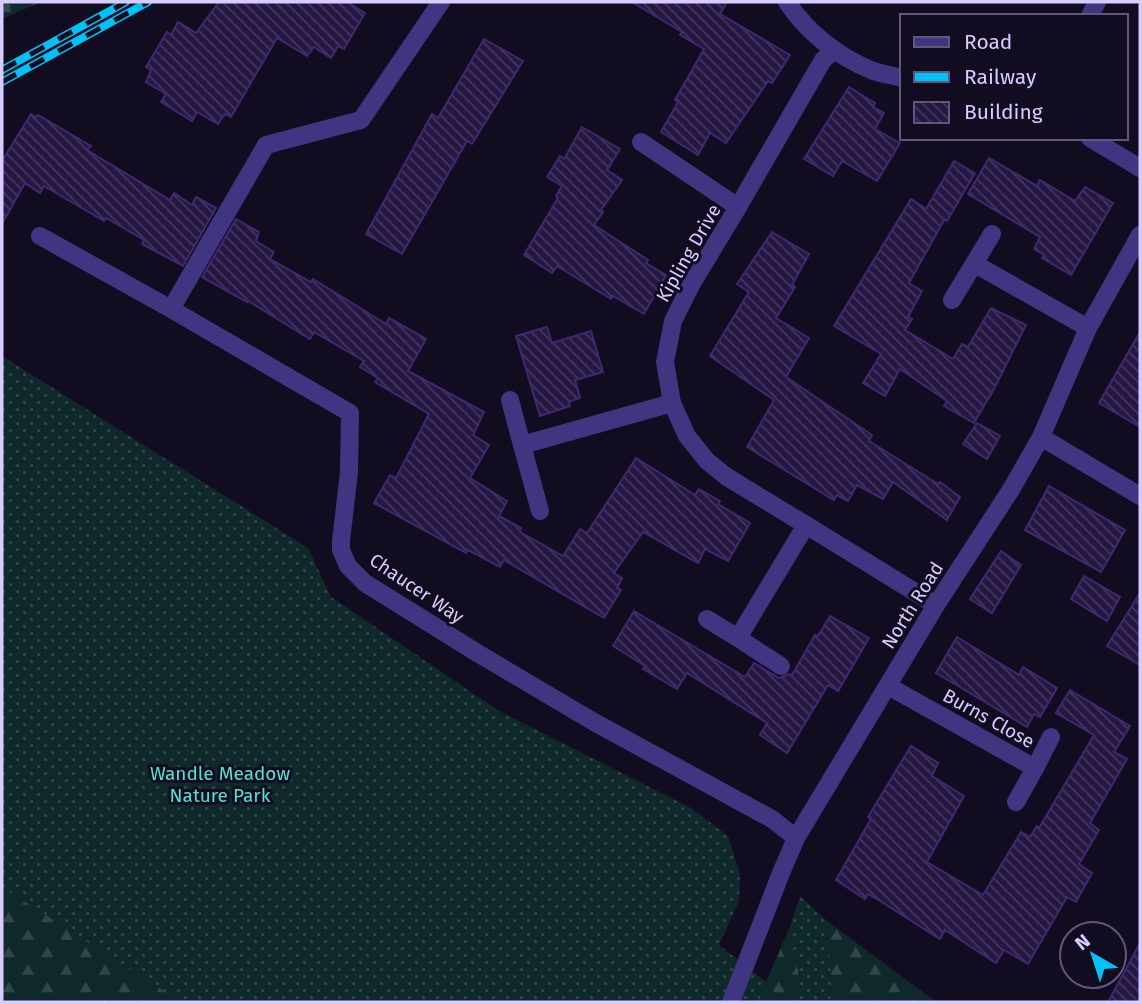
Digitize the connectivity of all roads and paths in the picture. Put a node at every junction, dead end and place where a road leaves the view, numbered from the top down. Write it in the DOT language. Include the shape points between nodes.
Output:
graph roads {
  1 [pos="441,2"];
  2 [pos="787,2"];
  3 [pos="834,50"];
  4 [pos="900,77"];
  5 [pos="1093,140"];
  6 [pos="641,142"];
  7 [pos="1140,168"];
  8 [pos="738,207"];
  9 [pos="992,234"];
  10 [pos="1140,235"];
  11 [pos="40,236"];
  12 [pos="975,264"];
  13 [pos="952,300"];
  14 [pos="171,309"];
  15 [pos="1088,328"];
  16 [pos="510,400"];
  17 [pos="672,402"];
  18 [pos="1041,437"];
  19 [pos="522,445"];
  20 [pos="1140,496"];
  21 [pos="540,511"];
  22 [pos="806,526"];
  23 [pos="936,605"];
  24 [pos="707,619"];
  25 [pos="738,638"];
  26 [pos="781,666"];
  27 [pos="888,686"];
  28 [pos="1051,737"];
  29 [pos="1035,768"];
  30 [pos="1016,803"];
  31 [pos="796,838"];
  32 [pos="731,1002"];
  1 -- 14 [label="street" via="361,120 266,145"];
  2 -- 3 [label="street"];
  3 -- 4 [label="street" via="872,70"];
  3 -- 8 [label="street, Kipling Drive" via="823,60"];
  5 -- 7 [label="street"];
  6 -- 8 [label="street, Kipling Drive"];
  8 -- 17 [label="street, Kipling Drive" via="673,321 665,362"];
  9 -- 12 [label="street"];
  10 -- 15 [label="street, North Road"];
  11 -- 14 [label="street, Chaucer Way"];
  12 -- 13 [label="street"];
  12 -- 15 [label="street"];
  14 -- 31 [label="street, Chaucer Way" via="349,413 341,550 348,566 365,583"];
  15 -- 18 [label="street, North Road"];
  16 -- 19 [label="street"];
  17 -- 19 [label="street"];
  17 -- 22 [label="street, Kipling Drive" via="687,436 707,461"];
  18 -- 20 [label="street"];
  18 -- 23 [label="street, North Road"];
  19 -- 21 [label="street"];
  22 -- 23 [label="street, Kipling Drive"];
  22 -- 25 [label="street"];
  23 -- 27 [label="street, North Road"];
  24 -- 25 [label="street"];
  25 -- 26 [label="street"];
  27 -- 29 [label="street, Burns Close"];
  27 -- 31 [label="street, North Road"];
  28 -- 29 [label="street"];
  29 -- 30 [label="street, Burns Close"];
  31 -- 32 [label="street, North Road"];
}
